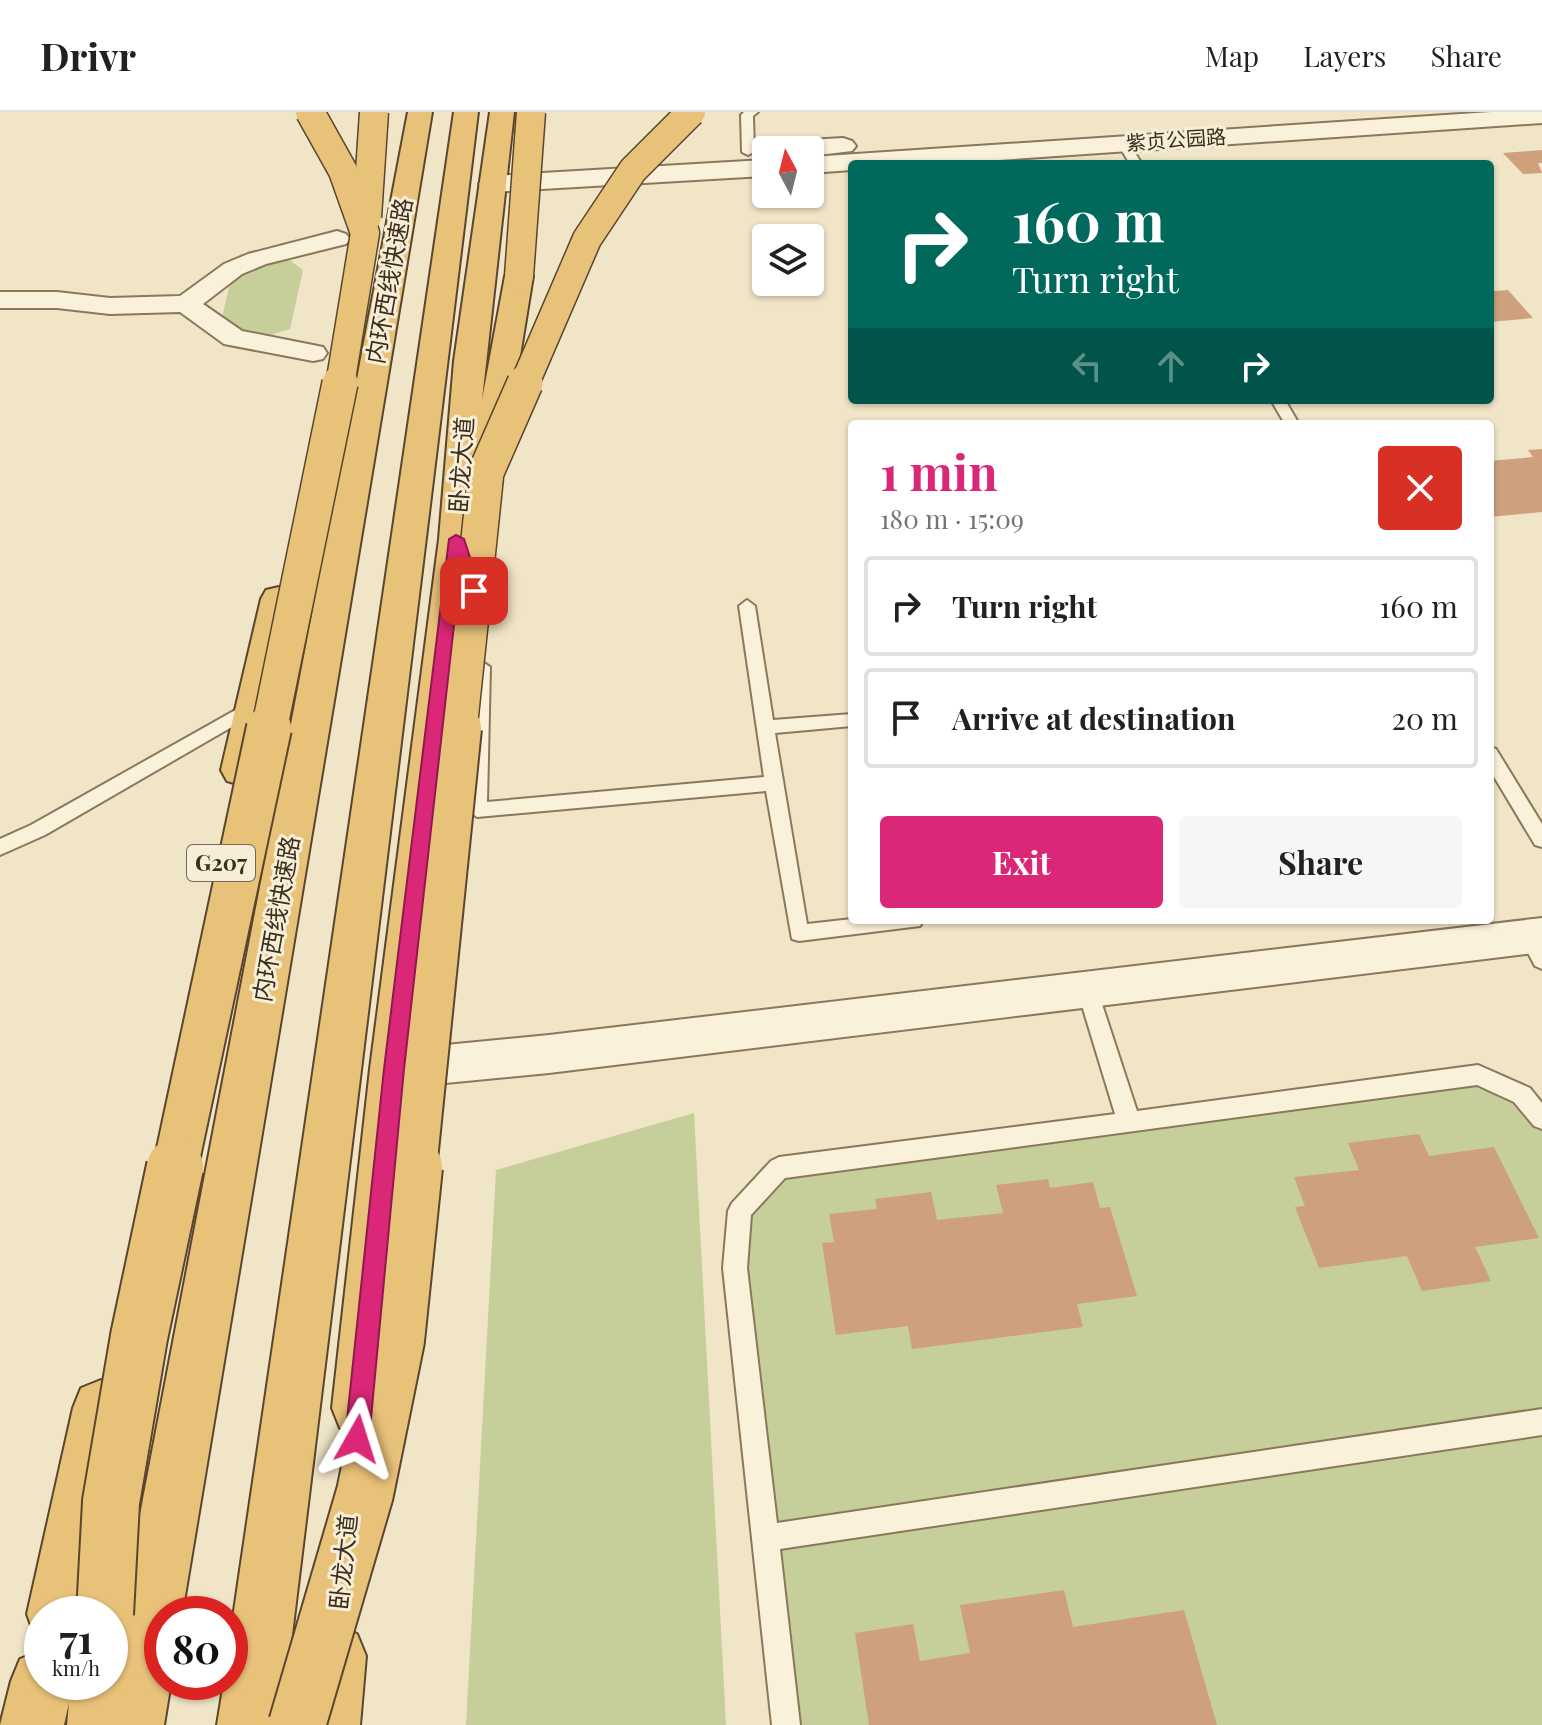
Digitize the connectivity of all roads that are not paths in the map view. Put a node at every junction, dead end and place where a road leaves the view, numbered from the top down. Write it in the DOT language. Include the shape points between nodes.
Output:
graph roads {
  1 [pos="310,112"];
  2 [pos="374,112"];
  3 [pos="384,112"];
  4 [pos="420,112"];
  5 [pos="531,112"];
  6 [pos="691,112"];
  7 [pos="752,112"];
  8 [pos="1356,112"];
  9 [pos="1542,116"];
  10 [pos="754,136"];
  11 [pos="495,138"];
  12 [pos="824,147"];
  13 [pos="1130,154"];
  14 [pos="752,156"];
  15 [pos="955,160"];
  16 [pos="848,164"];
  17 [pos="824,165"];
  18 [pos="351,236"];
  19 [pos="0,300"];
  20 [pos="186,304"];
  21 [pos="313,353"];
  22 [pos="486,472"];
  23 [pos="456,539"];
  24 [pos="747,606"];
  25 [pos="256,704"];
  26 [pos="848,720"];
  27 [pos="766,727"];
  28 [pos="1494,761"];
  29 [pos="774,783"];
  30 [pos="1542,840"];
  31 [pos="0,847"];
  32 [pos="878,924"];
  33 [pos="1538,944"];
  34 [pos="1087,989"];
  35 [pos="394,1069"];
  36 [pos="1542,1119"];
  37 [pos="1129,1122"];
  38 [pos="1542,1422"];
  39 [pos="765,1538"];
  40 [pos="61,1596"];
  41 [pos="106,1596"];
  42 [pos="38,1700"];
  43 [pos="100,1700"];
  44 [pos="32,1725"];
  45 [pos="99,1725"];
  46 [pos="132,1725"];
  47 [pos="249,1725"];
  48 [pos="297,1725"];
  49 [pos="328,1725"];
  50 [pos="786,1725"];
  1 -- 18 [label="highway, bridge" via="343,171"];
  2 -- 18 [label="highway, bridge"];
  3 -- 25 [label="highway, G207"];
  4 -- 46 [label="highway, 内环西线快速路"];
  5 -- 22 [label="highway, bridge" via="519,276"];
  6 -- 22 [label="highway, bridge" via="633,170 587,239"];
  7 -- 10 [label="lane" via="747,115"];
  8 -- 12 [label="street, 紫贞公园路"];
  9 -- 13 [label="street, 紫贞公园路"];
  11 -- 14 [label="street"];
  11 -- 23 [label="highway, 卧龙大道" via="469,361"];
  11 -- 47 [label="highway, 内环西线快速路"];
  13 -- 15 [label="street, 紫贞公园路"];
  16 -- 17 [label="street, 紫贞公园路"];
  18 -- 20 [label="street" via="257,259 233,269"];
  18 -- 41 [label="highway, bridge" via="351,331 139,1337 111,1502"];
  19 -- 20 [label="street"];
  20 -- 21 [label="street" via="234,338"];
  22 -- 48 [label="highway, bridge" via="396,1340 365,1493"];
  23 -- 29 [label="lane" via="483,616 477,810"];
  23 -- 35 [label="highway, 卧龙大道"];
  24 -- 27 [label="lane"];
  25 -- 31 [label="lane"];
  25 -- 40 [label="highway, G207"];
  26 -- 27 [label="lane"];
  27 -- 29 [label="lane"];
  28 -- 30 [label="lane"];
  29 -- 32 [label="lane" via="799,933"];
  33 -- 34 [label="street"];
  34 -- 35 [label="street"];
  34 -- 37 [label="lane"];
  35 -- 49 [label="highway, 卧龙大道"];
  36 -- 37 [label="lane" via="1522,1095 1478,1075"];
  37 -- 39 [label="lane" via="779,1168 740,1211 735,1268"];
  38 -- 39 [label="lane"];
  39 -- 50 [label="lane"];
  42 -- 44 [label="highway"];
  43 -- 45 [label="highway"];
}
